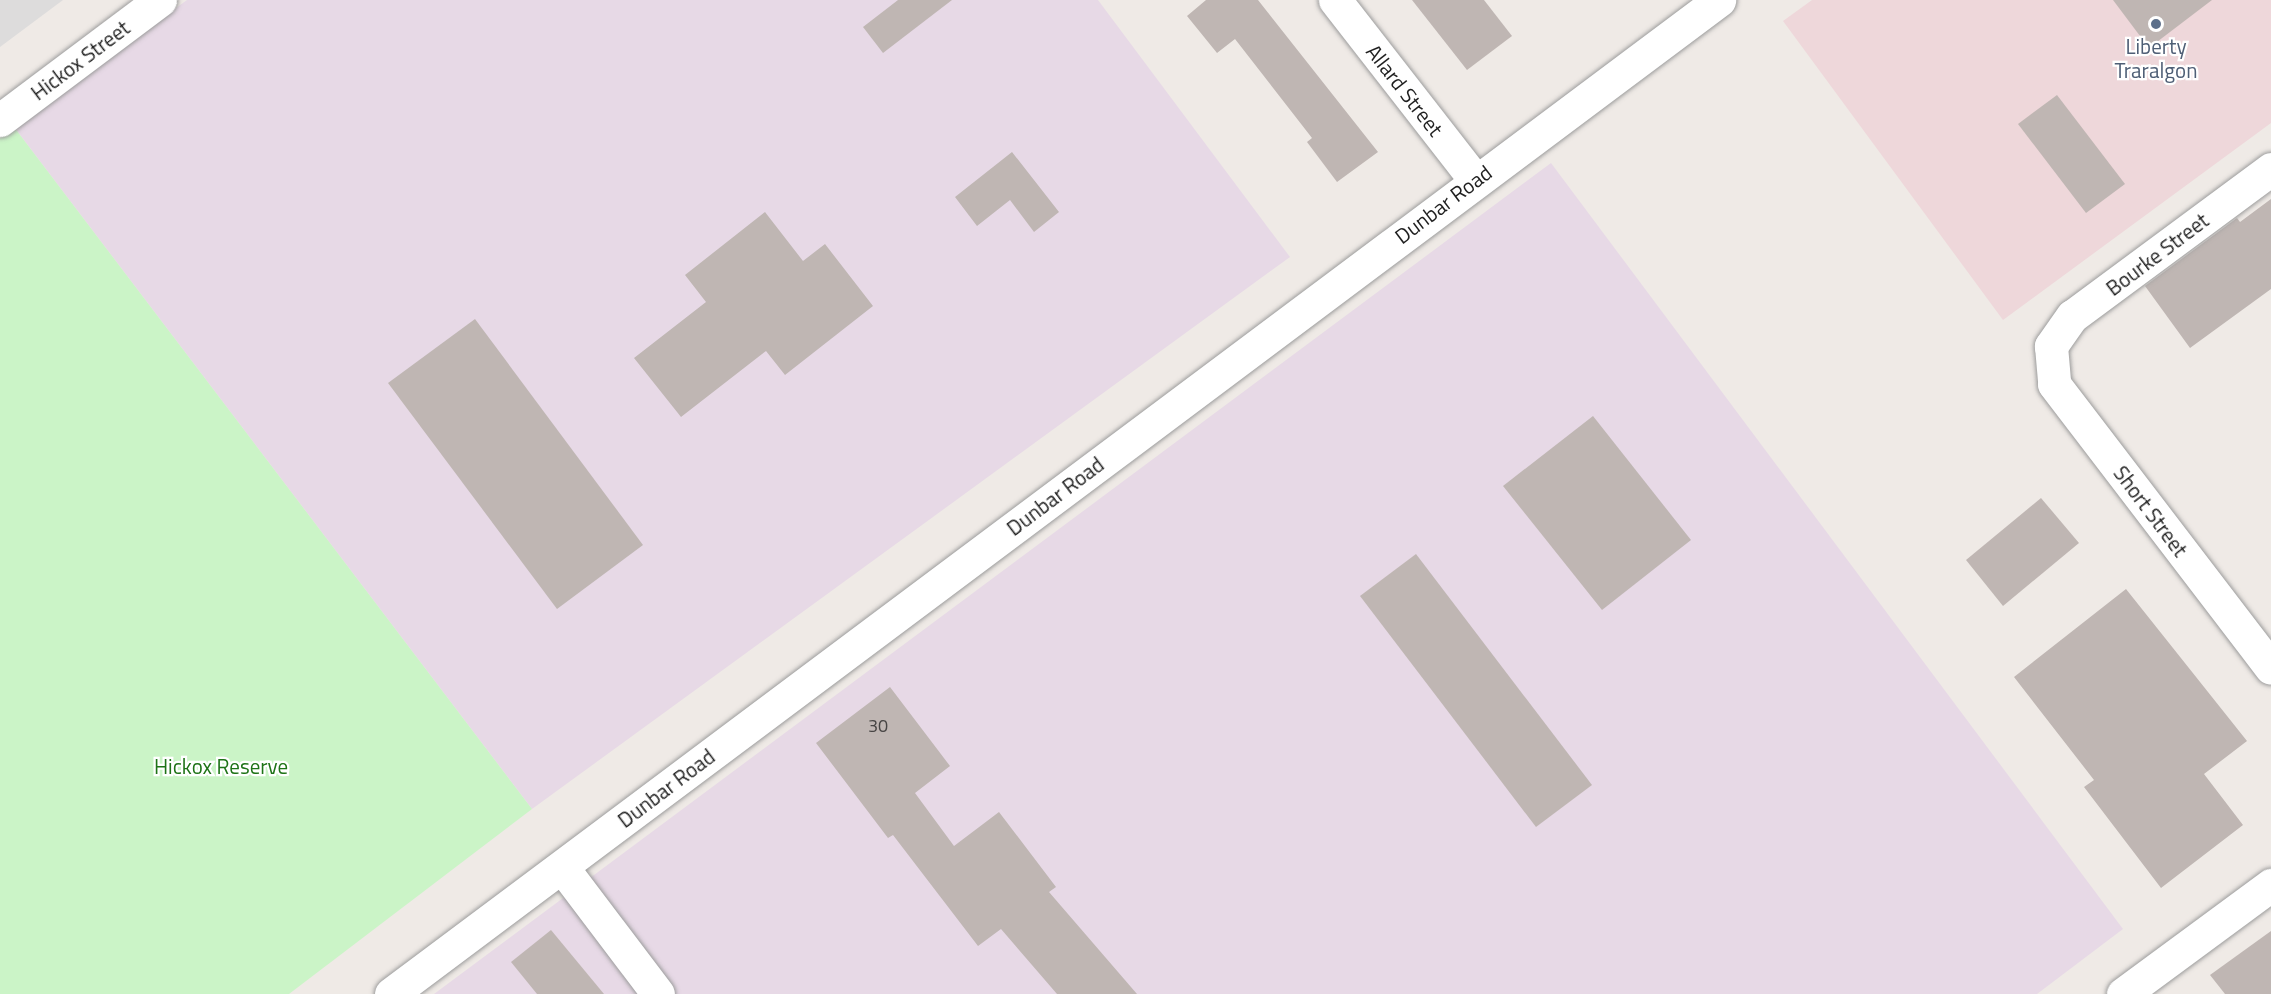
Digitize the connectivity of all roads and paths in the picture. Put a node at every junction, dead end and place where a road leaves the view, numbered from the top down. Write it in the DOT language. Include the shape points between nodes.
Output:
graph roads {
  1 [pos="160,0"];
  2 [pos="1335,0"];
  3 [pos="1719,0"];
  4 [pos="0,120"];
  5 [pos="2271,170"];
  6 [pos="1475,180"];
  7 [pos="2051,346"];
  8 [pos="2271,668"];
  9 [pos="562,867"];
  10 [pos="2271,885"];
  11 [pos="391,994"];
  12 [pos="658,994"];
  13 [pos="2123,994"];
  1 -- 4 [label="street, Hickox Street"];
  2 -- 6 [label="street, Allard Street"];
  3 -- 6 [label="street, Dunbar Road"];
  5 -- 7 [label="street, Bourke Street" via="2072,316"];
  6 -- 9 [label="street, Dunbar Road"];
  7 -- 8 [label="street, Short Street" via="2054,384"];
  9 -- 11 [label="street, Dunbar Road"];
  9 -- 12 [label="street"];
  10 -- 13 [label="street"];
}
